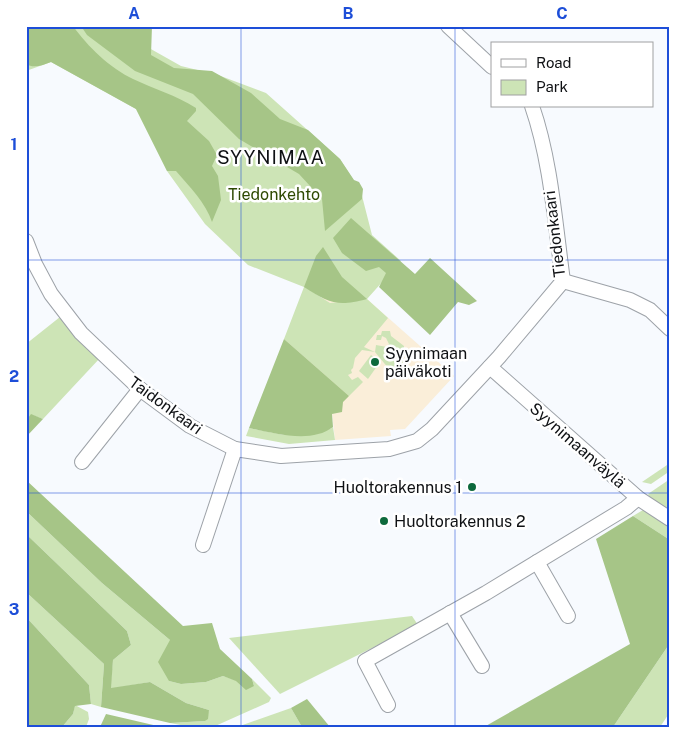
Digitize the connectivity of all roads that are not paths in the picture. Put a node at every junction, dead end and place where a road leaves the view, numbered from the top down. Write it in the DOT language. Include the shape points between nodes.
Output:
graph roads {
  1 [pos="448,26"];
  2 [pos="491,66"];
  3 [pos="533,108"];
  4 [pos="26,241"];
  5 [pos="30,266"];
  6 [pos="563,281"];
  7 [pos="670,328"];
  8 [pos="490,367"];
  9 [pos="140,389"];
  10 [pos="236,449"];
  11 [pos="82,462"];
  12 [pos="638,498"];
  13 [pos="670,519"];
  14 [pos="203,546"];
  15 [pos="537,562"];
  16 [pos="450,613"];
  17 [pos="568,616"];
  18 [pos="482,666"];
  19 [pos="388,705"];
  1 -- 2 [label="street"];
  3 -- 6 [label="street, Tiedonkaari" via="546,169"];
  4 -- 5 [label="street, Taidonkaari"];
  5 -- 9 [label="street, Taidonkaari" via="81,333"];
  6 -- 7 [label="street" via="630,300 650,310"];
  6 -- 8 [label="street, Tiedonkaari"];
  8 -- 10 [label="street, Taidonkaari" via="417,441 389,449 299,456"];
  8 -- 12 [label="street, Syynimaanväylä"];
  9 -- 10 [label="street, Taidonkaari" via="190,426"];
  9 -- 11 [label="street"];
  10 -- 14 [label="street"];
  12 -- 13 [label="street, Syynimaanväylä"];
  12 -- 15 [label="street"];
  15 -- 16 [label="street"];
  15 -- 17 [label="street"];
  16 -- 18 [label="street"];
  16 -- 19 [label="street" via="364,661"];
}
